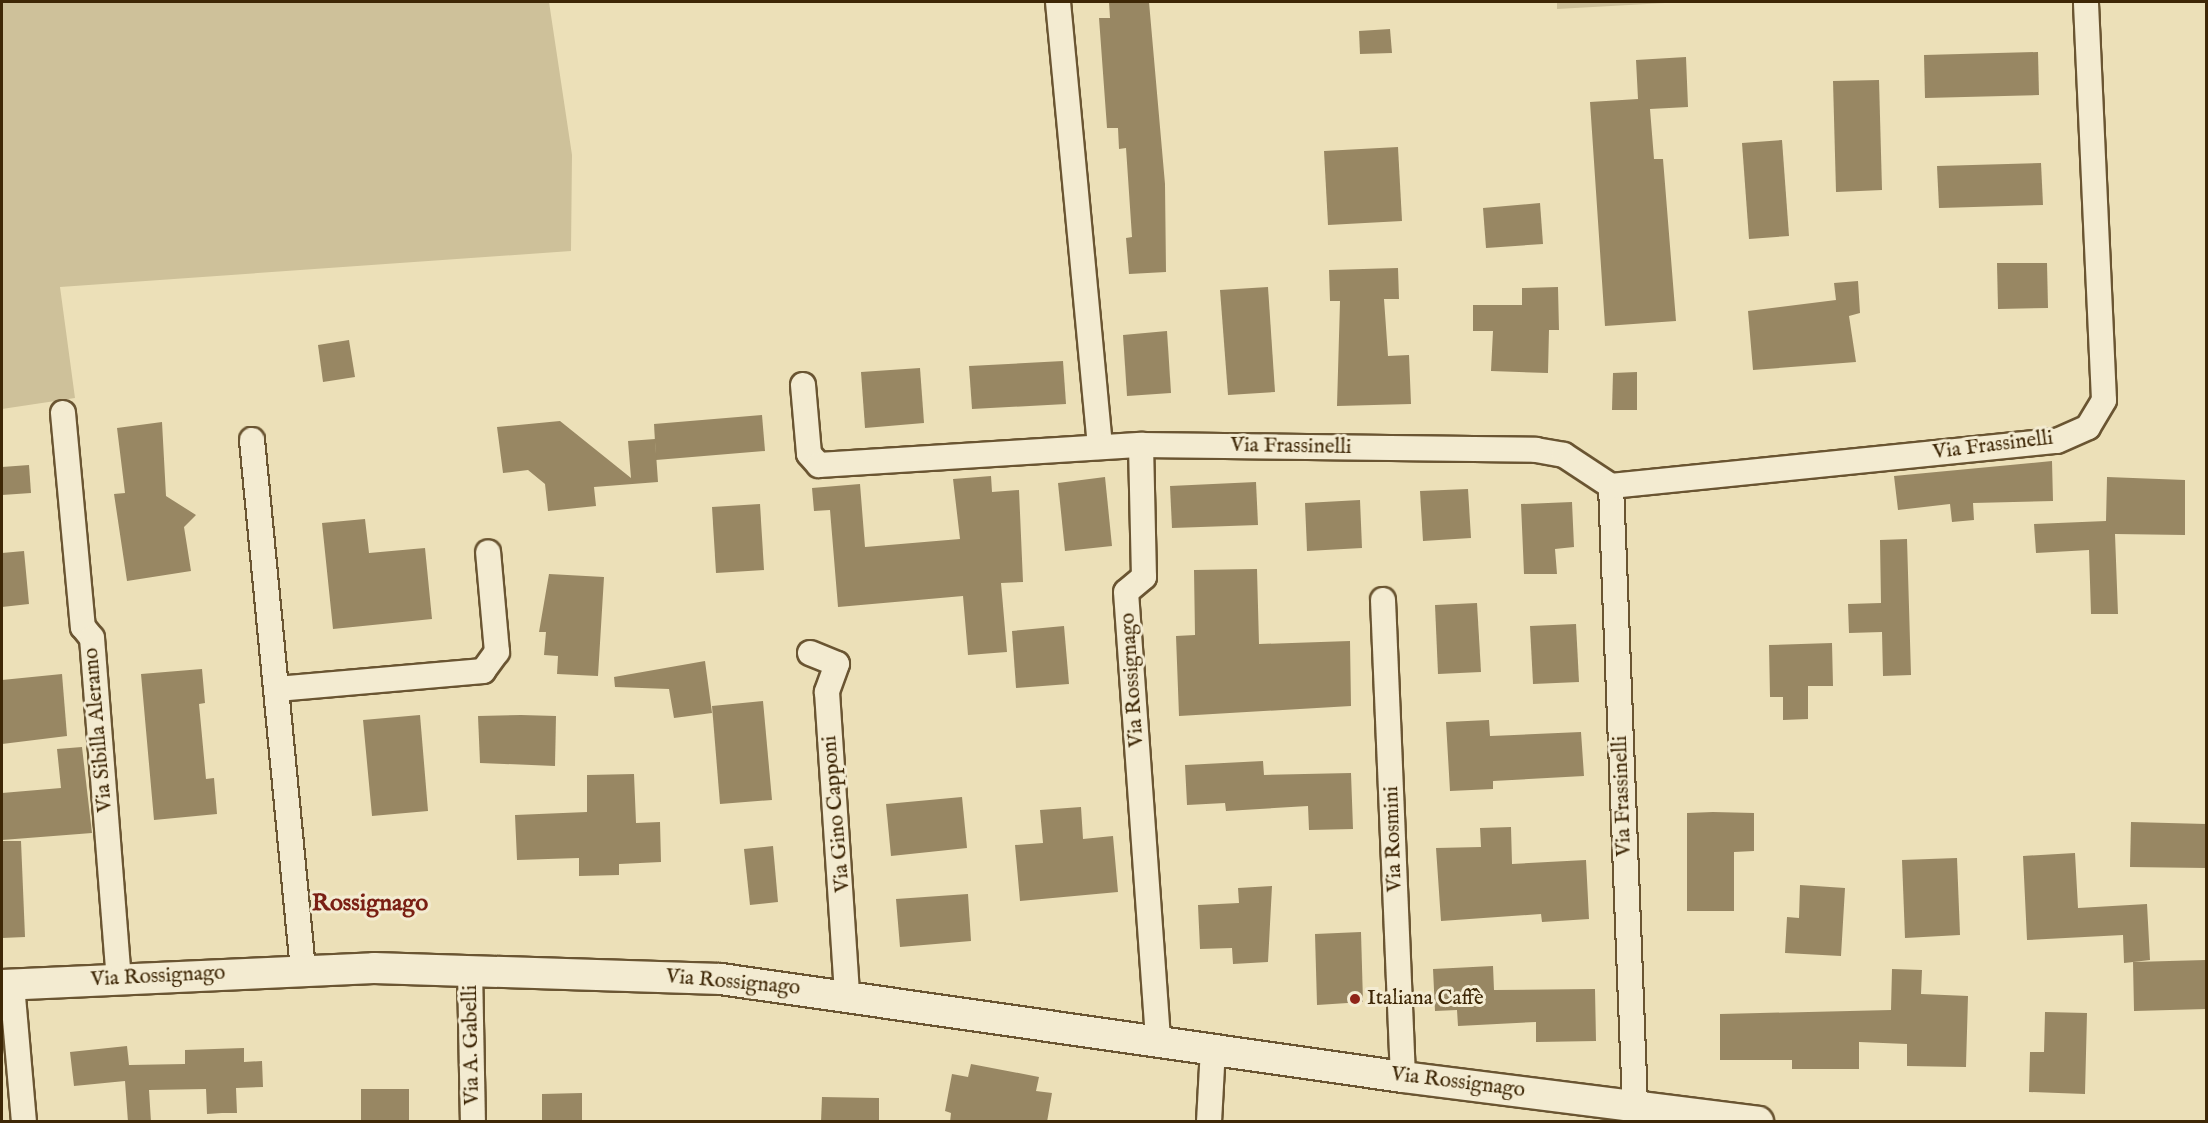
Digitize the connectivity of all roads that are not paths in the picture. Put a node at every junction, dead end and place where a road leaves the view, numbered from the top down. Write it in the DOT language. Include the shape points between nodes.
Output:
graph roads {
  1 [pos="1058,2"];
  2 [pos="2086,2"];
  3 [pos="803,385"];
  4 [pos="63,413"];
  5 [pos="252,440"];
  6 [pos="1141,445"];
  7 [pos="1100,447"];
  8 [pos="1611,486"];
  9 [pos="488,552"];
  10 [pos="1383,600"];
  11 [pos="810,653"];
  12 [pos="277,689"];
  13 [pos="470,969"];
  14 [pos="303,970"];
  15 [pos="119,979"];
  16 [pos="7,985"];
  17 [pos="847,994"];
  18 [pos="1158,1041"];
  19 [pos="1213,1049"];
  20 [pos="1403,1077"];
  21 [pos="1635,1105"];
  22 [pos="24,1122"];
  23 [pos="473,1122"];
  24 [pos="1209,1122"];
  25 [pos="1758,1122"];
  1 -- 7 [label="street"];
  2 -- 8 [label="street, Via Frassinelli" via="2104,400 2088,427 2057,441"];
  3 -- 7 [label="street" via="809,454 819,465"];
  4 -- 15 [label="street, Via Sibilla Aleramo" via="83,627 92,638"];
  5 -- 12 [label="street"];
  6 -- 7 [label="street"];
  6 -- 8 [label="street, Via Frassinelli" via="1536,450 1564,455"];
  6 -- 18 [label="street, Via Rossignago" via="1144,577 1126,592"];
  8 -- 21 [label="street, Via Frassinelli"];
  9 -- 12 [label="street" via="497,652 483,671"];
  10 -- 20 [label="street, Via Rosmini"];
  11 -- 17 [label="street, Via Gino Capponi" via="837,664 827,692 848,942"];
  12 -- 14 [label="street"];
  13 -- 14 [label="street, Via Rossignago"];
  13 -- 17 [label="street, Via Rossignago" via="721,979"];
  13 -- 23 [label="street, Via A. Gabelli"];
  14 -- 15 [label="street, Via Rossignago"];
  15 -- 16 [label="street, Via Rossignago"];
  16 -- 22 [label="street, Via Rossignago"];
  17 -- 18 [label="street, Via Rossignago"];
  18 -- 19 [label="street, Via Rossignago"];
  19 -- 20 [label="street, Via Rossignago"];
  19 -- 24 [label="street"];
  20 -- 21 [label="street, Via Rossignago"];
  21 -- 25 [label="street, Via Rossignago"];
}
